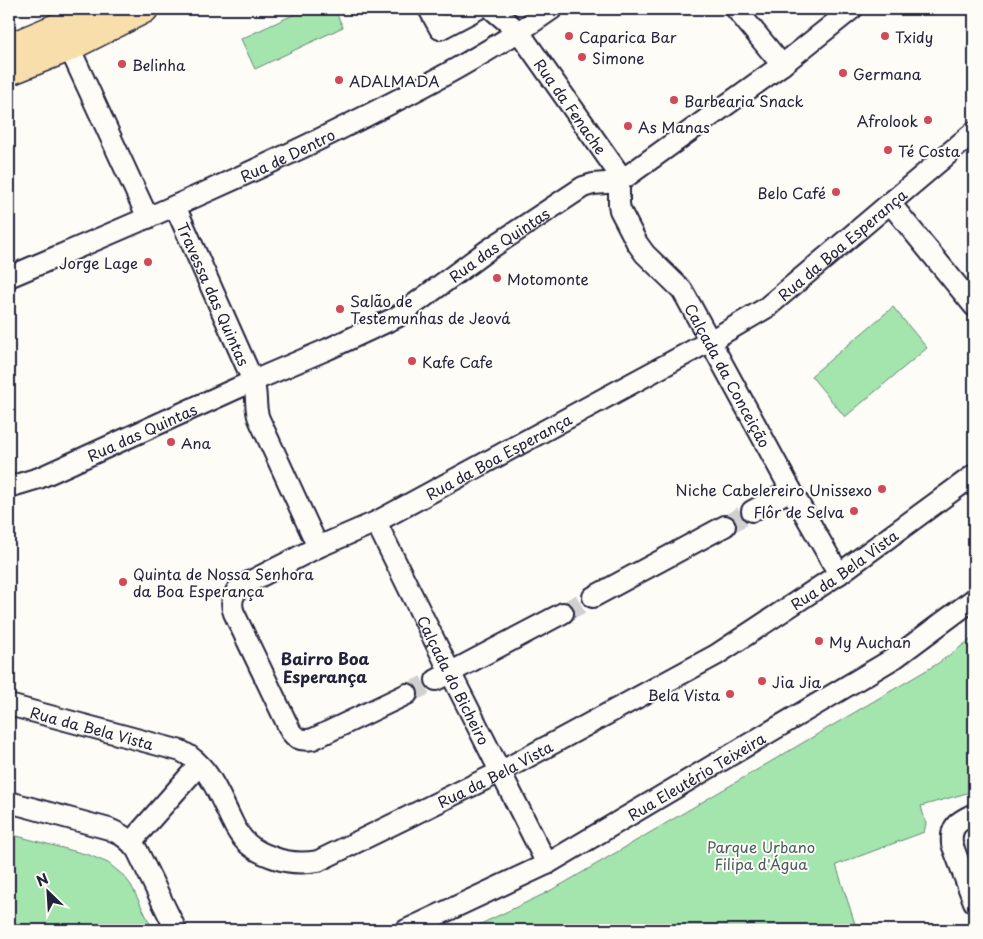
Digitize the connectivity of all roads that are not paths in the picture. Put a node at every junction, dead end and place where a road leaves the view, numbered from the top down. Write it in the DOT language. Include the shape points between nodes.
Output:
graph roads {
  1 [pos="93,9"];
  2 [pos="144,9"];
  3 [pos="429,9"];
  4 [pos="478,9"];
  5 [pos="492,9"];
  6 [pos="552,9"];
  7 [pos="736,9"];
  8 [pos="852,9"];
  9 [pos="519,32"];
  10 [pos="69,47"];
  11 [pos="9,48"];
  12 [pos="782,65"];
  13 [pos="9,71"];
  14 [pos="974,132"];
  15 [pos="619,182"];
  16 [pos="890,203"];
  17 [pos="175,206"];
  18 [pos="148,218"];
  19 [pos="9,277"];
  20 [pos="974,306"];
  21 [pos="710,341"];
  22 [pos="254,380"];
  23 [pos="974,475"];
  24 [pos="9,487"];
  25 [pos="791,490"];
  26 [pos="752,511"];
  27 [pos="376,522"];
  28 [pos="725,526"];
  29 [pos="318,547"];
  30 [pos="839,574"];
  31 [pos="593,597"];
  32 [pos="974,600"];
  33 [pos="563,613"];
  34 [pos="443,676"];
  35 [pos="407,694"];
  36 [pos="9,705"];
  37 [pos="199,765"];
  38 [pos="500,772"];
  39 [pos="9,802"];
  40 [pos="974,814"];
  41 [pos="131,842"];
  42 [pos="547,864"];
  43 [pos="974,902"];
  44 [pos="176,930"];
  45 [pos="406,930"];
  1 -- 11 [label="main road"];
  2 -- 10 [label="main road"];
  3 -- 4 [label="street" via="440,29"];
  5 -- 9 [label="street, Rua da Fenache"];
  6 -- 9 [label="street, Rua de Dentro"];
  7 -- 12 [label="street"];
  8 -- 12 [label="street"];
  9 -- 15 [label="street, Rua da Fenache" via="617,171"];
  9 -- 17 [label="street, Rua de Dentro" via="391,104"];
  10 -- 13 [label="main road"];
  10 -- 18 [label="street"];
  12 -- 15 [label="street"];
  14 -- 16 [label="street, Rua da Boa Esperança"];
  15 -- 21 [label="street, Calçada da Conceição" via="620,210 637,243 682,290"];
  15 -- 22 [label="street, Rua das Quintas" via="583,188 488,250 397,317"];
  16 -- 20 [label="street"];
  16 -- 21 [label="street, Rua da Boa Esperança" via="772,304"];
  17 -- 18 [label="street, Rua de Dentro"];
  17 -- 22 [label="street, Travessa das Quintas"];
  18 -- 19 [label="street, Rua de Dentro"];
  21 -- 25 [label="street, Calçada da Conceição"];
  21 -- 27 [label="street, Rua da Boa Esperança"];
  22 -- 24 [label="street, Rua das Quintas" via="39,478"];
  22 -- 29 [label="street" via="259,419"];
  23 -- 30 [label="street, Rua da Bela Vista"];
  25 -- 26 [label="street"];
  25 -- 30 [label="street, Calçada da Conceição"];
  27 -- 29 [label="street, Rua da Boa Esperança"];
  27 -- 34 [label="street, Calçada do Bicheiro"];
  28 -- 31 [label="street"];
  29 -- 35 [label="street, Rua da Boa Esperança" via="241,586 232,600 234,613 291,732 298,738 313,739"];
  30 -- 38 [label="street, Rua da Bela Vista" via="716,655"];
  32 -- 42 [label="street, Rua Eleutério Teixeira" via="896,657"];
  33 -- 34 [label="street"];
  34 -- 38 [label="street, Calçada do Bicheiro"];
  36 -- 37 [label="street, Rua da Bela Vista" via="181,751"];
  37 -- 38 [label="street, Rua da Bela Vista" via="247,844 264,854 296,863 318,861"];
  37 -- 41 [label="street"];
  38 -- 42 [label="street, Calçada do Bicheiro"];
  39 -- 41 [label="street" via="108,829"];
  40 -- 43 [label="street" via="959,822 951,838"];
  41 -- 44 [label="street"];
  42 -- 45 [label="street, Rua Eleutério Teixeira"];
}
